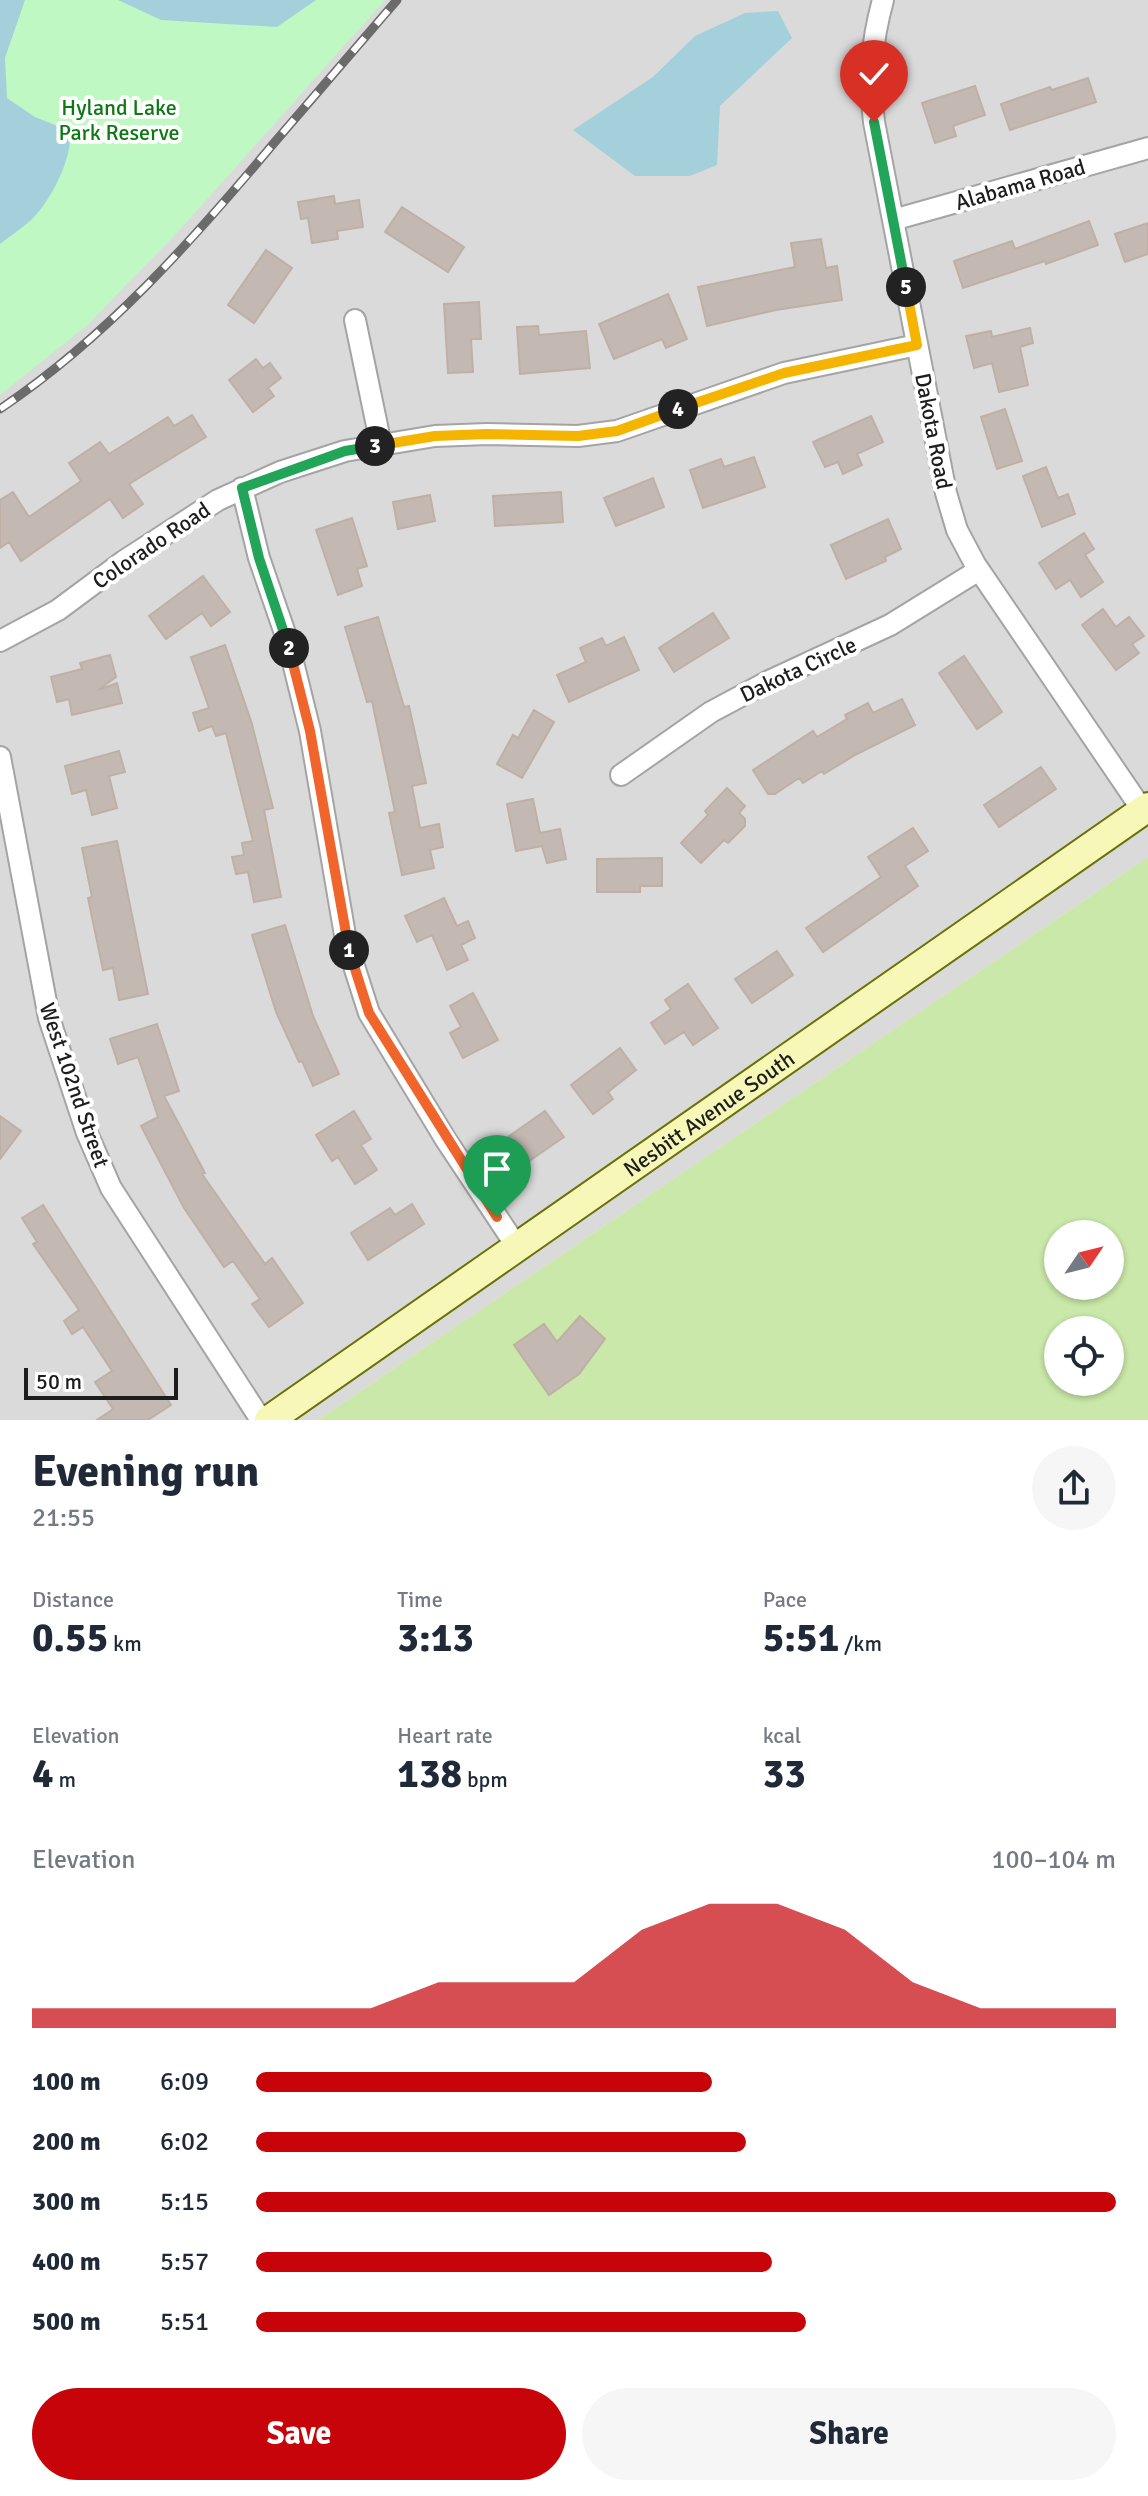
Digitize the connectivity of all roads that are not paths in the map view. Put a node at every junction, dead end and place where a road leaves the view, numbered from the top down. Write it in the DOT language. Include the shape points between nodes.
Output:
graph roads {
  1 [pos="883,0"];
  2 [pos="1148,148"];
  3 [pos="893,220"];
  4 [pos="355,320"];
  5 [pos="917,345"];
  6 [pos="381,445"];
  7 [pos="242,488"];
  8 [pos="979,570"];
  9 [pos="0,641"];
  10 [pos="0,757"];
  11 [pos="621,775"];
  12 [pos="1145,809"];
  13 [pos="517,1247"];
  14 [pos="261,1420"];
  15 [pos="269,1420"];
  1 -- 3 [label="street, Dakota Road" via="869,80"];
  2 -- 3 [label="street, Alabama Road"];
  3 -- 5 [label="street, Dakota Road"];
  4 -- 6 [label="street"];
  5 -- 6 [label="street, Colorado Road" via="784,373 617,431 435,436"];
  5 -- 8 [label="street, Dakota Road" via="946,493 957,530"];
  6 -- 7 [label="street, Colorado Road" via="345,451"];
  7 -- 9 [label="street, Colorado Road" via="124,561 58,610"];
  7 -- 13 [label="street" via="310,731 346,941 369,1013"];
  8 -- 11 [label="street, Dakota Circle" via="890,625 711,712"];
  8 -- 12 [label="street, Dakota Road"];
  10 -- 14 [label="street, West 102nd Street" via="49,1018 87,1133 111,1188"];
  12 -- 13 [label="street, Nesbitt Avenue South"];
  13 -- 15 [label="street, Nesbitt Avenue South"];
}
